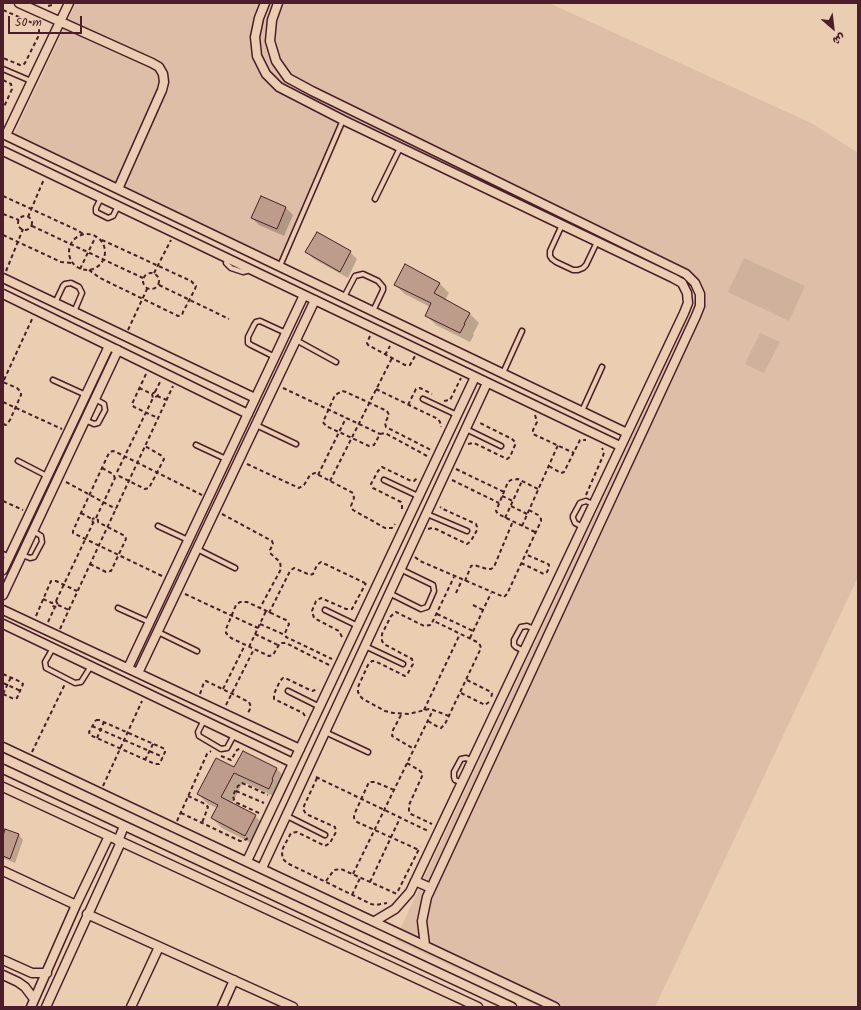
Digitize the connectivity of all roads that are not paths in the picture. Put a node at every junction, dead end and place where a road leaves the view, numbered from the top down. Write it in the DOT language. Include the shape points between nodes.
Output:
graph roads {
  1 [pos="19,3"];
  2 [pos="68,3"];
  3 [pos="264,3"];
  4 [pos="278,3"];
  5 [pos="60,21"];
  6 [pos="3,69"];
  7 [pos="31,81"];
  8 [pos="343,120"];
  9 [pos="4,134"];
  10 [pos="400,148"];
  11 [pos="3,151"];
  12 [pos="503,185"];
  13 [pos="118,189"];
  14 [pos="499,195"];
  15 [pos="101,198"];
  16 [pos="375,199"];
  17 [pos="118,206"];
  18 [pos="562,225"];
  19 [pos="597,242"];
  20 [pos="280,266"];
  21 [pos="3,278"];
  22 [pos="3,294"];
  23 [pos="304,295"];
  24 [pos="344,297"];
  25 [pos="314,300"];
  26 [pos="55,303"];
  27 [pos="373,311"];
  28 [pos="74,312"];
  29 [pos="522,330"];
  30 [pos="286,333"];
  31 [pos="296,340"];
  32 [pos="109,346"];
  33 [pos="118,350"];
  34 [pos="275,357"];
  35 [pos="336,362"];
  36 [pos="602,367"];
  37 [pos="503,373"];
  38 [pos="475,377"];
  39 [pos="54,380"];
  40 [pos="487,383"];
  41 [pos="86,395"];
  42 [pos="255,398"];
  43 [pos="95,399"];
  44 [pos="423,400"];
  45 [pos="582,411"];
  46 [pos="248,414"];
  47 [pos="457,415"];
  48 [pos="85,420"];
  49 [pos="256,425"];
  50 [pos="466,429"];
  51 [pos="627,433"];
  52 [pos="196,444"];
  53 [pos="296,444"];
  54 [pos="502,446"];
  55 [pos="620,446"];
  56 [pos="226,460"];
  57 [pos="18,461"];
  58 [pos="47,476"];
  59 [pos="384,480"];
  60 [pos="418,496"];
  61 [pos="593,504"];
  62 [pos="426,514"];
  63 [pos="158,526"];
  64 [pos="583,527"];
  65 [pos="33,531"];
  66 [pos="467,531"];
  67 [pos="188,540"];
  68 [pos="197,548"];
  69 [pos="22,555"];
  70 [pos="6,556"];
  71 [pos="235,568"];
  72 [pos="400,569"];
  73 [pos="3,570"];
  74 [pos="389,593"];
  75 [pos="3,595"];
  76 [pos="549,598"];
  77 [pos="563,604"];
  78 [pos="118,608"];
  79 [pos="3,610"];
  80 [pos="325,610"];
  81 [pos="149,622"];
  82 [pos="3,624"];
  83 [pos="358,626"];
  84 [pos="534,629"];
  85 [pos="158,632"];
  86 [pos="365,646"];
  87 [pos="53,648"];
  88 [pos="198,651"];
  89 [pos="524,651"];
  90 [pos="403,664"];
  91 [pos="91,666"];
  92 [pos="128,668"];
  93 [pos="138,673"];
  94 [pos="288,691"];
  95 [pos="320,707"];
  96 [pos="204,720"];
  97 [pos="325,732"];
  98 [pos="234,734"];
  99 [pos="3,747"];
  100 [pos="300,749"];
  101 [pos="368,752"];
  102 [pos="473,761"];
  103 [pos="293,763"];
  104 [pos="3,769"];
  105 [pos="462,783"];
  106 [pos="3,787"];
  107 [pos="286,815"];
  108 [pos="124,826"];
  109 [pos="325,835"];
  110 [pos="109,836"];
  111 [pos="120,841"];
  112 [pos="247,861"];
  113 [pos="262,868"];
  114 [pos="3,871"];
  115 [pos="415,881"];
  116 [pos="431,888"];
  117 [pos="76,905"];
  118 [pos="88,914"];
  119 [pos="375,921"];
  120 [pos="425,945"];
  121 [pos="159,947"];
  122 [pos="3,960"];
  123 [pos="47,973"];
  124 [pos="3,975"];
  125 [pos="234,980"];
  126 [pos="34,999"];
  127 [pos="31,1007"];
  128 [pos="46,1007"];
  129 [pos="131,1007"];
  130 [pos="222,1007"];
  131 [pos="293,1007"];
  132 [pos="478,1007"];
  133 [pos="512,1007"];
  134 [pos="555,1007"];
  1 -- 5 [label="street"];
  2 -- 5 [label="street"];
  3 -- 8 [label="street" via="255,37 257,56 266,74 279,87"];
  4 -- 12 [label="street" via="272,20 270,40 276,61 288,78"];
  5 -- 7 [label="street"];
  5 -- 13 [label="street" via="152,63 159,67 163,74 162,90"];
  6 -- 7 [label="lane"];
  7 -- 9 [label="street"];
  8 -- 10 [label="street"];
  8 -- 20 [label="lane"];
  9 -- 13 [label="street"];
  10 -- 14 [label="street"];
  10 -- 16 [label="lane"];
  11 -- 15 [label="street"];
  12 -- 14 [label="street"];
  12 -- 77 [label="street" via="686,274 695,283 700,294 700,306 696,316"];
  13 -- 20 [label="street"];
  14 -- 18 [label="street"];
  15 -- 17 [label="street"];
  15 -- 17 [label="lane" via="96,212 108,218 113,216"];
  17 -- 23 [label="street"];
  18 -- 19 [label="street"];
  18 -- 19 [label="lane" via="550,251 552,259 556,262 574,270 583,268"];
  19 -- 51 [label="street" via="682,283 687,293 688,304"];
  20 -- 24 [label="street"];
  21 -- 26 [label="street"];
  22 -- 32 [label="street"];
  23 -- 25 [label="street"];
  23 -- 30 [label="street"];
  24 -- 27 [label="street"];
  24 -- 27 [label="lane" via="355,276 363,274 378,281 383,290"];
  25 -- 31 [label="street"];
  25 -- 38 [label="street"];
  26 -- 28 [label="street"];
  26 -- 28 [label="lane" via="63,286 71,283 79,287 82,293"];
  27 -- 37 [label="street"];
  28 -- 42 [label="street"];
  29 -- 37 [label="lane"];
  30 -- 34 [label="street"];
  30 -- 34 [label="lane" via="260,321 256,322 248,337 248,343"];
  31 -- 35 [label="lane"];
  31 -- 49 [label="street"];
  32 -- 33 [label="street"];
  32 -- 41 [label="street"];
  33 -- 43 [label="street"];
  33 -- 46 [label="street"];
  34 -- 42 [label="street"];
  36 -- 45 [label="lane"];
  37 -- 45 [label="street"];
  38 -- 40 [label="street"];
  38 -- 47 [label="street"];
  39 -- 41 [label="lane"];
  40 -- 50 [label="street"];
  40 -- 55 [label="street"];
  41 -- 58 [label="street"];
  42 -- 46 [label="street"];
  43 -- 48 [label="street"];
  43 -- 48 [label="lane" via="104,404 105,410 98,423"];
  44 -- 47 [label="lane"];
  45 -- 51 [label="street"];
  46 -- 56 [label="street"];
  47 -- 60 [label="street"];
  48 -- 65 [label="street"];
  49 -- 53 [label="lane"];
  49 -- 68 [label="street"];
  50 -- 54 [label="lane"];
  50 -- 62 [label="street"];
  51 -- 55 [label="street"];
  52 -- 56 [label="lane"];
  55 -- 61 [label="street"];
  56 -- 67 [label="street"];
  57 -- 58 [label="lane"];
  58 -- 70 [label="street"];
  59 -- 60 [label="lane"];
  60 -- 83 [label="street"];
  61 -- 64 [label="street"];
  61 -- 64 [label="lane" via="583,501 573,518 575,523"];
  62 -- 66 [label="lane"];
  62 -- 72 [label="street"];
  63 -- 67 [label="lane"];
  64 -- 76 [label="street"];
  65 -- 69 [label="street"];
  65 -- 69 [label="lane" via="41,536 42,542 34,557"];
  67 -- 81 [label="street"];
  68 -- 71 [label="lane"];
  68 -- 85 [label="street"];
  69 -- 75 [label="street"];
  70 -- 73 [label="street"];
  72 -- 74 [label="street"];
  72 -- 74 [label="lane" via="432,585 434,591 427,607 422,609"];
  74 -- 86 [label="street"];
  76 -- 77 [label="street"];
  76 -- 84 [label="street"];
  77 -- 116 [label="street"];
  78 -- 81 [label="lane"];
  79 -- 92 [label="street"];
  80 -- 83 [label="lane"];
  81 -- 92 [label="street"];
  82 -- 87 [label="street"];
  83 -- 95 [label="street"];
  84 -- 89 [label="street"];
  84 -- 89 [label="lane" via="521,627 514,640 516,647"];
  85 -- 88 [label="lane"];
  85 -- 93 [label="street"];
  86 -- 90 [label="lane"];
  86 -- 97 [label="street"];
  87 -- 91 [label="street"];
  87 -- 91 [label="lane" via="45,662 46,668 75,683 81,682"];
  89 -- 102 [label="street"];
  91 -- 96 [label="street"];
  92 -- 93 [label="street"];
  93 -- 100 [label="street"];
  94 -- 95 [label="lane"];
  95 -- 100 [label="street"];
  96 -- 98 [label="street"];
  96 -- 98 [label="lane" via="198,732 199,736 222,749 227,748"];
  97 -- 101 [label="lane"];
  97 -- 107 [label="street"];
  98 -- 103 [label="street"];
  99 -- 112 [label="street"];
  100 -- 103 [label="street"];
  102 -- 105 [label="street"];
  102 -- 105 [label="lane" via="460,759 453,775 455,780"];
  103 -- 112 [label="street"];
  104 -- 108 [label="street"];
  105 -- 115 [label="street"];
  106 -- 110 [label="street"];
  107 -- 109 [label="lane"];
  107 -- 113 [label="street"];
  108 -- 111 [label="street"];
  108 -- 133 [label="street"];
  110 -- 111 [label="street"];
  110 -- 117 [label="street"];
  111 -- 118 [label="street"];
  111 -- 132 [label="street"];
  112 -- 113 [label="street"];
  113 -- 119 [label="street"];
  114 -- 117 [label="street"];
  115 -- 116 [label="street"];
  115 -- 119 [label="street" via="403,901"];
  116 -- 120 [label="street" via="423,909"];
  117 -- 123 [label="street"];
  118 -- 121 [label="street"];
  118 -- 128 [label="street"];
  119 -- 120 [label="street"];
  120 -- 134 [label="street"];
  121 -- 125 [label="street"];
  121 -- 129 [label="street"];
  122 -- 123 [label="street" via="32,973"];
  123 -- 126 [label="street"];
  124 -- 126 [label="street" via="25,987"];
  125 -- 130 [label="street"];
  125 -- 131 [label="street"];
  126 -- 127 [label="street"];
}
